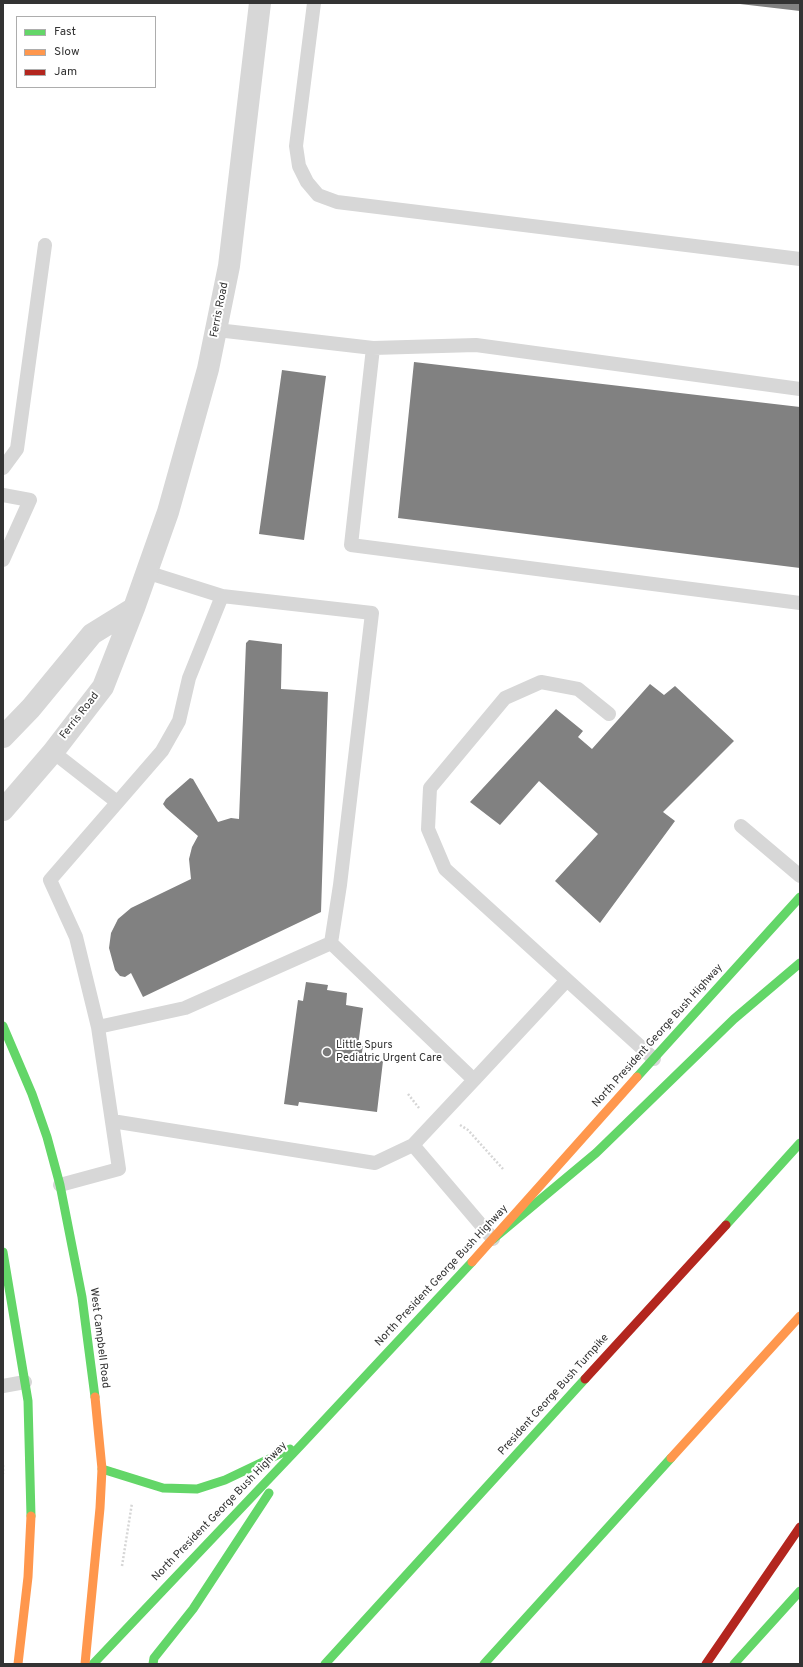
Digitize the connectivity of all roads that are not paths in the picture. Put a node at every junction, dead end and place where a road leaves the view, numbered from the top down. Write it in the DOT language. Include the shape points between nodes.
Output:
graph roads {
  1 [pos="260,3"];
  2 [pos="314,3"];
  3 [pos="45,245"];
  4 [pos="800,259"];
  5 [pos="217,330"];
  6 [pos="373,348"];
  7 [pos="800,389"];
  8 [pos="3,468"];
  9 [pos="3,495"];
  10 [pos="3,560"];
  11 [pos="146,572"];
  12 [pos="222,596"];
  13 [pos="800,603"];
  14 [pos="134,608"];
  15 [pos="609,714"];
  16 [pos="3,736"];
  17 [pos="52,752"];
  18 [pos="117,802"];
  19 [pos="3,810"];
  20 [pos="741,826"];
  21 [pos="800,876"];
  22 [pos="800,897"];
  23 [pos="331,943"];
  24 [pos="800,963"];
  25 [pos="568,980"];
  26 [pos="3,1026"];
  27 [pos="98,1028"];
  28 [pos="654,1059"];
  29 [pos="474,1080"];
  30 [pos="112,1121"];
  31 [pos="800,1143"];
  32 [pos="413,1145"];
  33 [pos="60,1185"];
  34 [pos="493,1239"];
  35 [pos="3,1252"];
  36 [pos="800,1316"];
  37 [pos="25,1382"];
  38 [pos="3,1386"];
  39 [pos="302,1444"];
  40 [pos="102,1469"];
  41 [pos="800,1527"];
  42 [pos="800,1591"];
  43 [pos="18,1664"];
  44 [pos="85,1664"];
  45 [pos="93,1664"];
  46 [pos="153,1664"];
  47 [pos="325,1664"];
  48 [pos="484,1664"];
  49 [pos="706,1664"];
  50 [pos="734,1664"];
  1 -- 5 [label="street, Ferris Road" via="229,266"];
  2 -- 4 [label="lane" via="296,146 299,166 307,182 318,195 337,202"];
  3 -- 8 [label="lane" via="17,449"];
  5 -- 6 [label="lane"];
  5 -- 11 [label="street, Ferris Road" via="200,402 168,512"];
  6 -- 7 [label="lane" via="476,345"];
  6 -- 13 [label="lane" via="351,545"];
  9 -- 10 [label="lane" via="30,500"];
  11 -- 12 [label="lane"];
  11 -- 14 [label="street, Ferris Road"];
  12 -- 18 [label="lane" via="189,678 179,721 162,751"];
  12 -- 23 [label="lane" via="372,613"];
  14 -- 16 [label="street" via="92,634 31,708"];
  14 -- 17 [label="street, Ferris Road" via="103,687"];
  15 -- 25 [label="lane" via="578,688 541,682 505,698 430,788 428,829 445,869"];
  17 -- 18 [label="lane"];
  17 -- 19 [label="street, Ferris Road"];
  18 -- 27 [label="lane" via="50,880 76,937"];
  20 -- 21 [label="lane"];
  22 -- 28 [label="main road, North President George Bush Highway"];
  23 -- 27 [label="lane" via="185,1008"];
  23 -- 29 [label="lane"];
  24 -- 34 [label="main road" via="734,1019 596,1153"];
  25 -- 28 [label="lane"];
  25 -- 29 [label="lane"];
  26 -- 33 [label="main road, West Campbell Road" via="32,1094"];
  27 -- 30 [label="lane"];
  28 -- 34 [label="main road, North President George Bush Highway"];
  29 -- 32 [label="lane"];
  30 -- 32 [label="lane" via="375,1163"];
  30 -- 33 [label="lane" via="119,1169"];
  31 -- 47 [label="main road, President George Bush Turnpike"];
  32 -- 34 [label="lane"];
  33 -- 40 [label="main road, West Campbell Road" via="82,1297"];
  34 -- 39 [label="main road, North President George Bush Highway"];
  35 -- 37 [label="main road"];
  36 -- 48 [label="main road"];
  37 -- 38 [label="lane"];
  37 -- 43 [label="main road" via="32,1505 28,1577"];
  39 -- 40 [label="main road" via="225,1480 197,1489 163,1488"];
  39 -- 45 [label="main road, North President George Bush Highway"];
  39 -- 46 [label="main road" via="193,1609 154,1658"];
  40 -- 44 [label="main road, West Campbell Road"];
  41 -- 49 [label="main road"];
  42 -- 50 [label="main road"];
}
